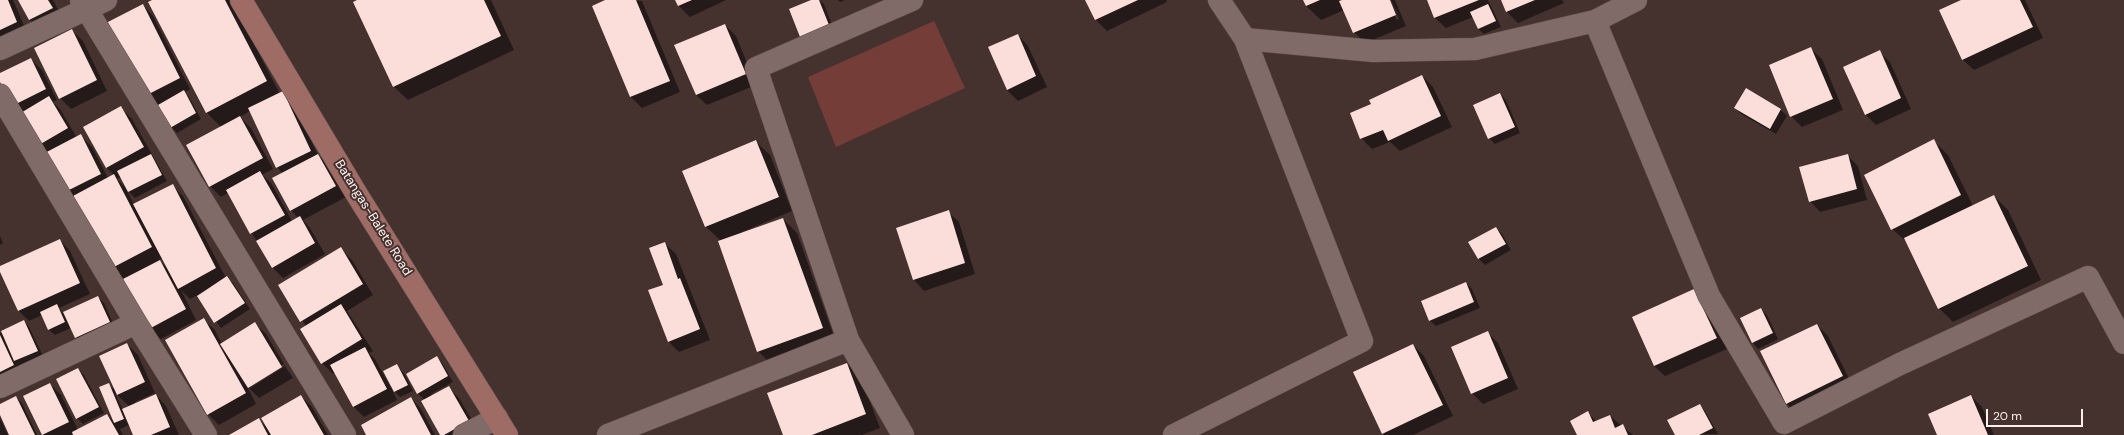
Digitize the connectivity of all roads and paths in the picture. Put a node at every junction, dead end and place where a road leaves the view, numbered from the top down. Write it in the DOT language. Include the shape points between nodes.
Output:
graph roads {
  1 [pos="241,0"];
  2 [pos="912,0"];
  3 [pos="1219,0"];
  4 [pos="1636,0"];
  5 [pos="91,3"];
  6 [pos="1595,22"];
  7 [pos="1245,39"];
  8 [pos="0,49"];
  9 [pos="0,94"];
  10 [pos="136,322"];
  11 [pos="848,340"];
  12 [pos="2124,343"];
  13 [pos="0,387"];
  14 [pos="502,427"];
  15 [pos="203,434"];
  16 [pos="345,435"];
  17 [pos="464,435"];
  18 [pos="608,435"];
  19 [pos="903,435"];
  20 [pos="1174,435"];
  1 -- 14 [label="main road, Batangas-Balete Road" via="356,193"];
  2 -- 11 [label="street" via="756,68"];
  3 -- 7 [label="street"];
  4 -- 6 [label="street"];
  5 -- 8 [label="street"];
  5 -- 16 [label="street"];
  6 -- 7 [label="street" via="1475,49 1373,51"];
  6 -- 12 [label="street" via="1709,296 1784,423 1900,364 2088,277"];
  7 -- 20 [label="street" via="1362,342"];
  9 -- 10 [label="street"];
  10 -- 13 [label="street"];
  10 -- 15 [label="street"];
  11 -- 18 [label="street"];
  11 -- 19 [label="street"];
  14 -- 17 [label="street"];
}
